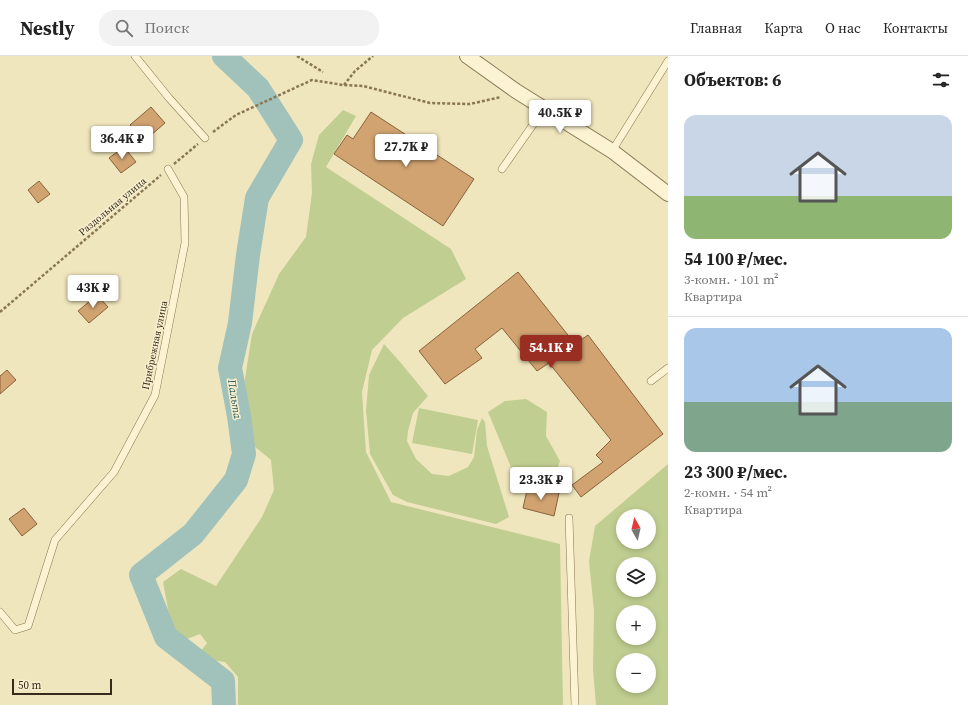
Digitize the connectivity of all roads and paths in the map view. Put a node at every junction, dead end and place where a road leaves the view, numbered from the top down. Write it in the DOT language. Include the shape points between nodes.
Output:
graph roads {
  1 [pos="136,56"];
  2 [pos="297,56"];
  3 [pos="373,56"];
  4 [pos="467,56"];
  5 [pos="668,61"];
  6 [pos="323,72"];
  7 [pos="343,85"];
  8 [pos="516,92"];
  9 [pos="544,110"];
  10 [pos="205,138"];
  11 [pos="612,152"];
  12 [pos="168,169"];
  13 [pos="502,169"];
  14 [pos="668,194"];
  15 [pos="0,312"];
  16 [pos="668,368"];
  17 [pos="651,381"];
  18 [pos="568,518"];
  19 [pos="0,612"];
  20 [pos="574,705"];
  1 -- 10 [label="lane"];
  2 -- 6 [label="path"];
  3 -- 7 [label="path"];
  4 -- 8 [label="street"];
  5 -- 11 [label="lane"];
  7 -- 8 [label="path, Раздольная улица" via="363,86 430,103 470,104"];
  7 -- 10 [label="path, Раздольная улица" via="312,80 236,115"];
  8 -- 9 [label="street"];
  9 -- 11 [label="street"];
  9 -- 13 [label="lane"];
  10 -- 12 [label="path, Раздольная улица"];
  11 -- 14 [label="street"];
  12 -- 15 [label="path, Раздольная улица"];
  12 -- 19 [label="lane, Прибрежная улица" via="184,197 185,243 155,395 114,472 55,540 28,626 15,630"];
  16 -- 17 [label="lane"];
  18 -- 20 [label="lane"];
}
